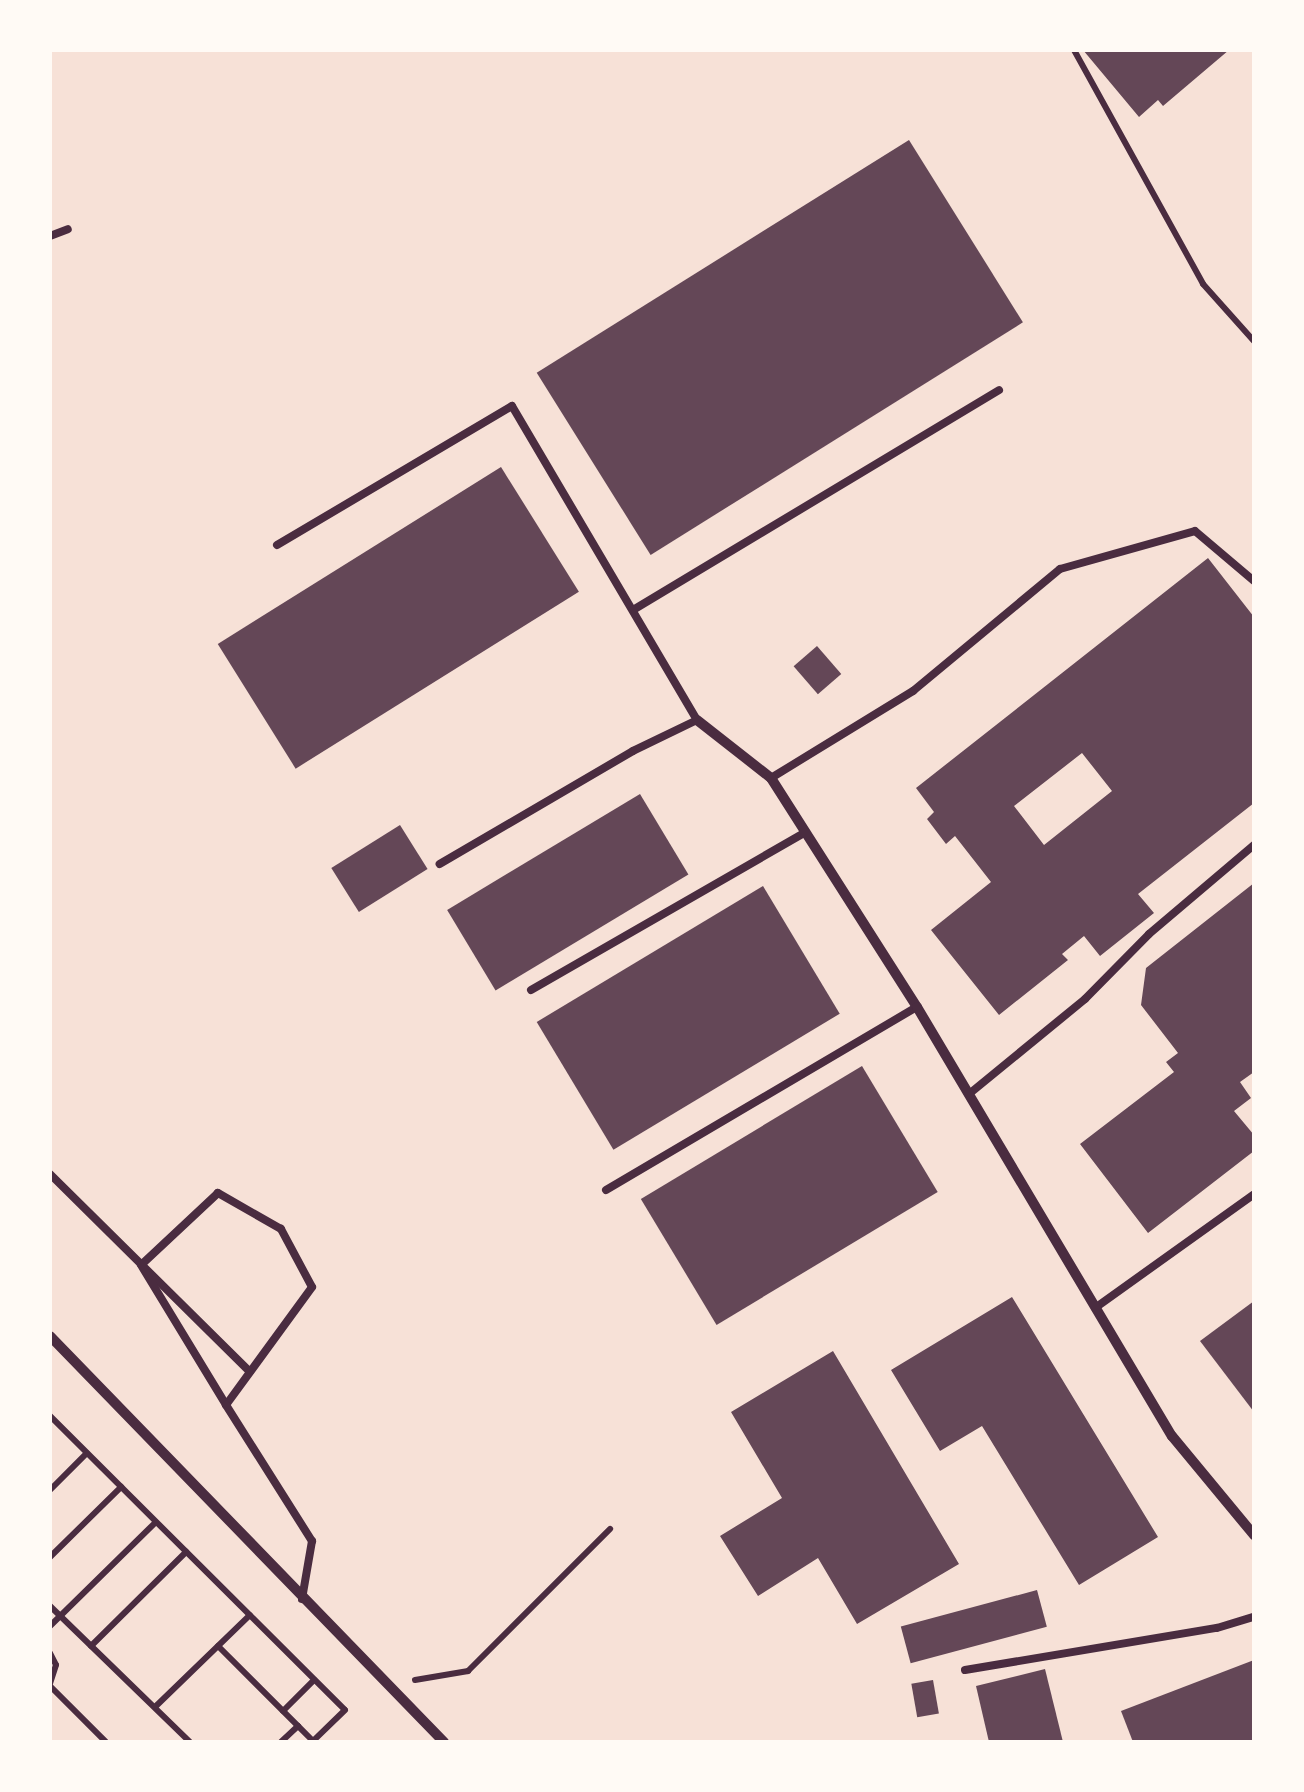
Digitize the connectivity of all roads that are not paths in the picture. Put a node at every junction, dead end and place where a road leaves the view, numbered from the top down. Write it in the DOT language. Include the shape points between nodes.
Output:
graph roads {
  1 [pos="68,229"];
  2 [pos="50,236"];
  3 [pos="999,390"];
  4 [pos="277,545"];
  5 [pos="1254,581"];
  6 [pos="632,610"];
  7 [pos="697,720"];
  8 [pos="771,778"];
  9 [pos="806,832"];
  10 [pos="1254,844"];
  11 [pos="440,864"];
  12 [pos="531,990"];
  13 [pos="918,1007"];
  14 [pos="969,1094"];
  15 [pos="50,1174"];
  16 [pos="606,1190"];
  17 [pos="1254,1194"];
  18 [pos="141,1264"];
  19 [pos="1095,1308"];
  20 [pos="50,1336"];
  21 [pos="250,1372"];
  22 [pos="226,1405"];
  23 [pos="1254,1535"];
  24 [pos="302,1599"];
  25 [pos="1254,1618"];
  26 [pos="965,1670"];
  27 [pos="444,1742"];
  1 -- 2 [label="lane"];
  3 -- 6 [label="lane"];
  4 -- 6 [label="lane" via="512,406"];
  5 -- 8 [label="lane" via="1195,531 1060,569 914,690"];
  6 -- 7 [label="lane"];
  7 -- 8 [label="street"];
  7 -- 11 [label="lane"];
  8 -- 9 [label="street"];
  9 -- 12 [label="lane"];
  9 -- 13 [label="street"];
  10 -- 14 [label="lane" via="1149,934 1086,999"];
  13 -- 14 [label="street"];
  13 -- 16 [label="lane"];
  14 -- 19 [label="street"];
  15 -- 18 [label="lane"];
  17 -- 19 [label="lane"];
  18 -- 21 [label="lane"];
  18 -- 21 [label="lane" via="218,1193 281,1229 312,1287"];
  18 -- 22 [label="lane"];
  19 -- 23 [label="street" via="1172,1436"];
  20 -- 24 [label="street"];
  21 -- 22 [label="lane"];
  22 -- 24 [label="lane" via="312,1541"];
  24 -- 27 [label="street"];
  25 -- 26 [label="lane"];
}
